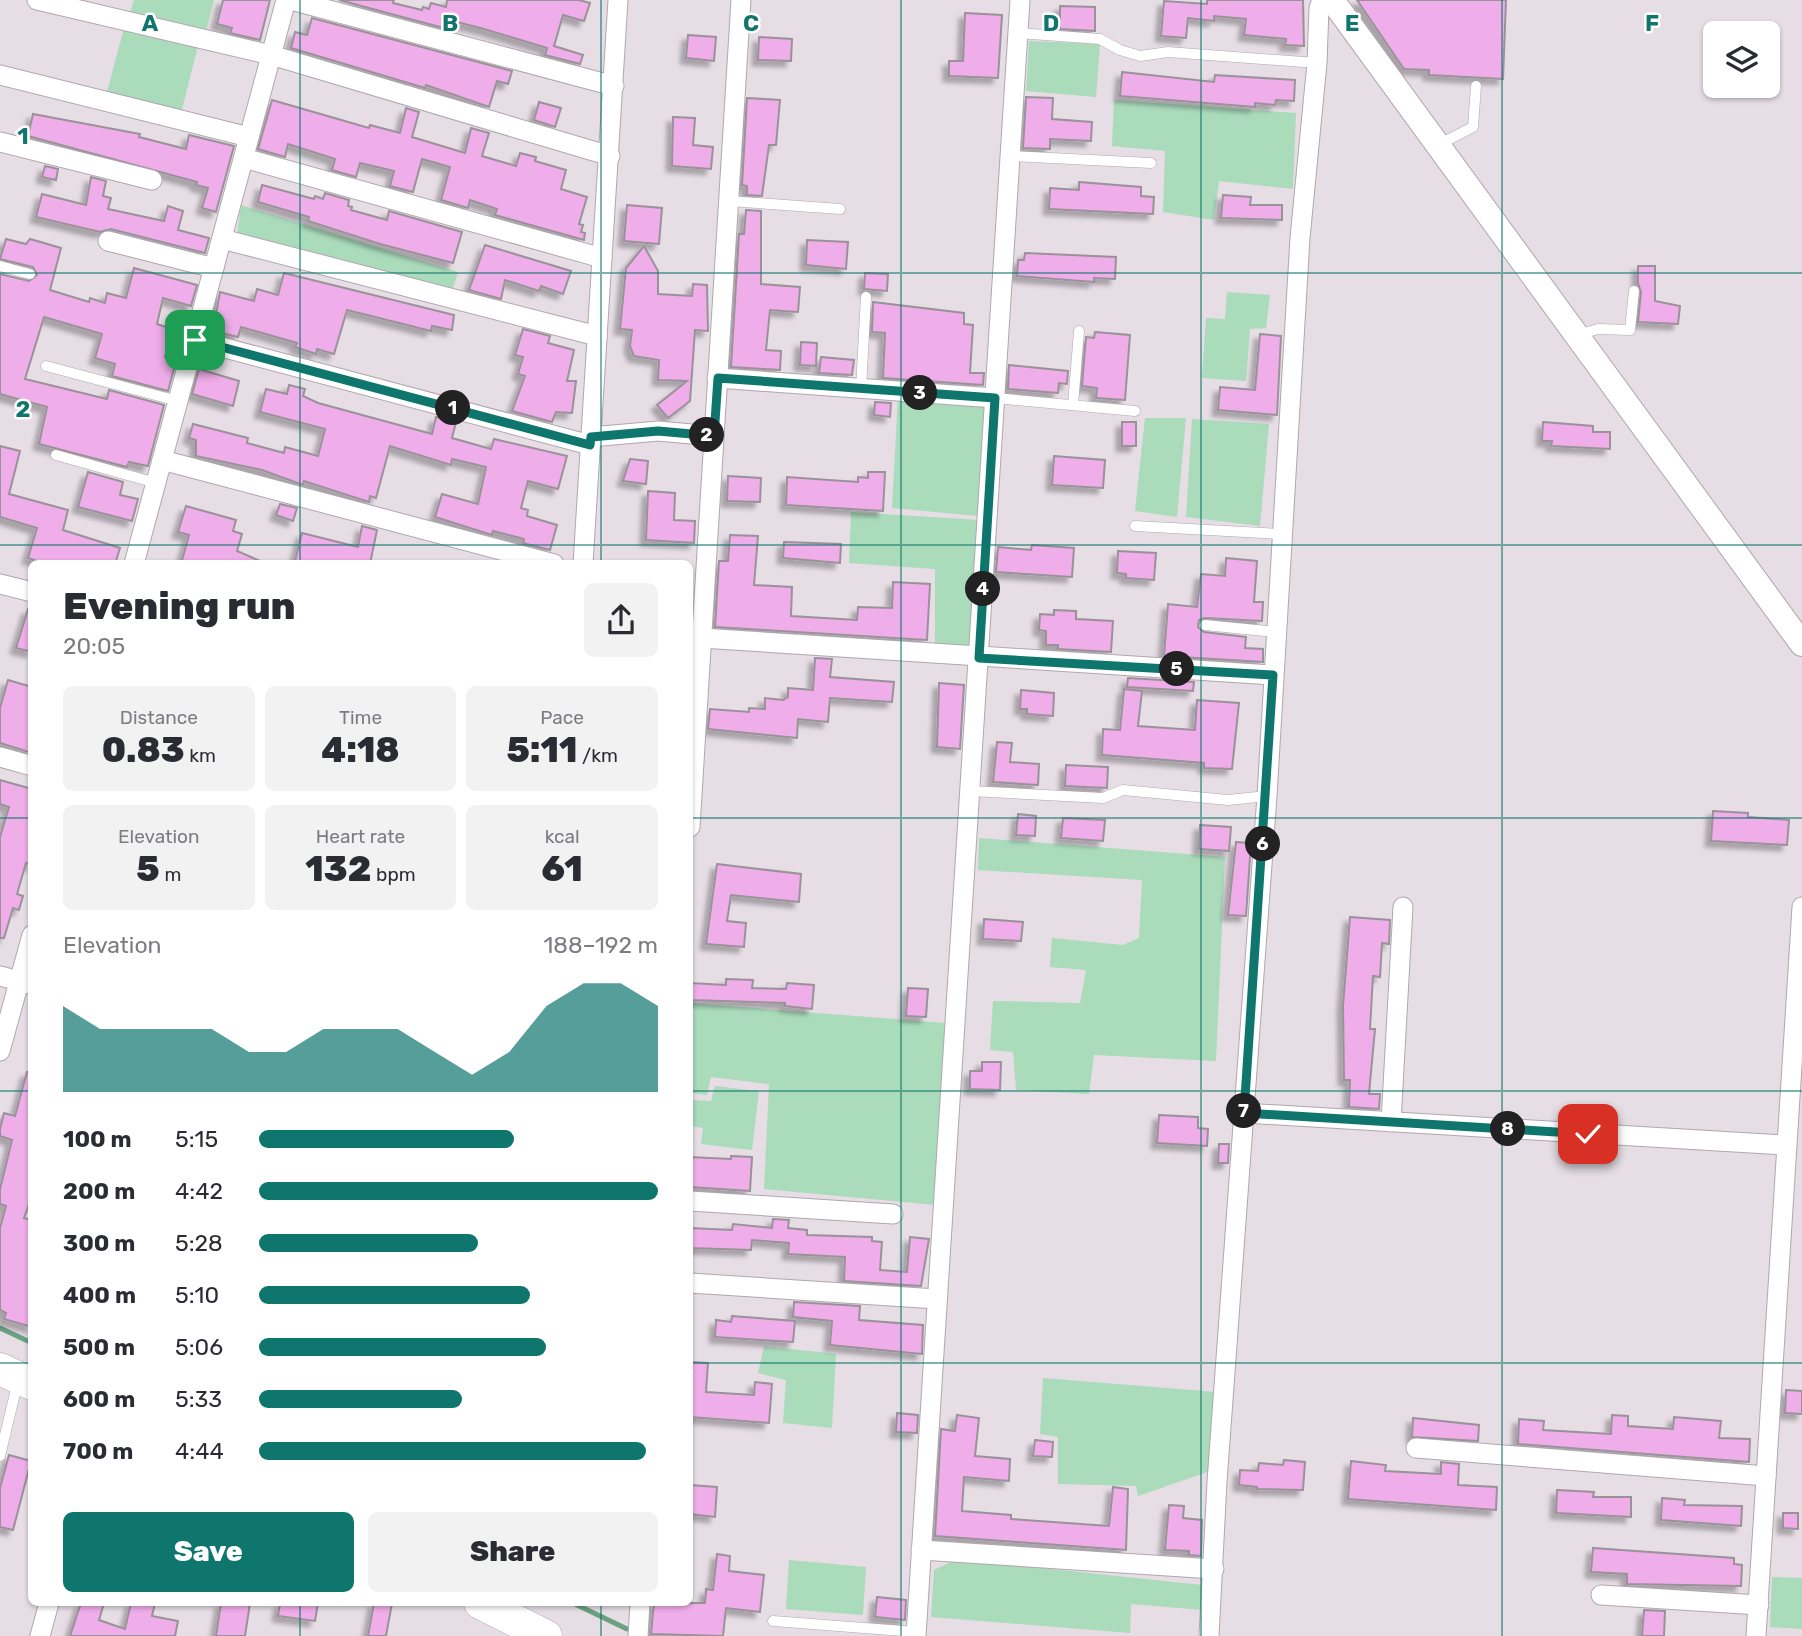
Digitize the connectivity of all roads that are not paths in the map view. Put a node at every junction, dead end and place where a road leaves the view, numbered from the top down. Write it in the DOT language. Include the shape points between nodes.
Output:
graph roads {
  1 [pos="37,0"];
  2 [pos="288,0"];
  3 [pos="618,0"];
  4 [pos="741,0"];
  5 [pos="1020,0"];
  6 [pos="1322,0"];
  7 [pos="1332,0"];
  8 [pos="1018,33"];
  9 [pos="271,55"];
  10 [pos="1317,63"];
  11 [pos="0,75"];
  12 [pos="614,86"];
  13 [pos="1476,86"];
  14 [pos="249,137"];
  15 [pos="0,142"];
  16 [pos="1438,145"];
  17 [pos="610,156"];
  18 [pos="1010,156"];
  19 [pos="244,158"];
  20 [pos="1151,163"];
  21 [pos="152,180"];
  22 [pos="729,201"];
  23 [pos="840,209"];
  24 [pos="222,239"];
  25 [pos="108,241"];
  26 [pos="602,258"];
  27 [pos="0,266"];
  28 [pos="214,268"];
  29 [pos="30,274"];
  30 [pos="1634,291"];
  31 [pos="866,298"];
  32 [pos="1079,331"];
  33 [pos="597,335"];
  34 [pos="1577,336"];
  35 [pos="195,340"];
  36 [pos="46,366"];
  37 [pos="718,378"];
  38 [pos="861,388"];
  39 [pos="995,398"];
  40 [pos="178,401"];
  41 [pos="1073,405"];
  42 [pos="1135,411"];
  43 [pos="714,436"];
  44 [pos="591,441"];
  45 [pos="56,455"];
  46 [pos="162,460"];
  47 [pos="156,483"];
  48 [pos="1135,526"];
  49 [pos="1281,534"];
  50 [pos="135,560"];
  51 [pos="539,560"];
  52 [pos="583,560"];
  53 [pos="0,584"];
  54 [pos="28,591"];
  55 [pos="1205,625"];
  56 [pos="1276,632"];
  57 [pos="701,638"];
  58 [pos="1802,644"];
  59 [pos="979,658"];
  60 [pos="1273,675"];
  61 [pos="0,757"];
  62 [pos="28,765"];
  63 [pos="693,775"];
  64 [pos="970,791"];
  65 [pos="1267,796"];
  66 [pos="1403,907"];
  67 [pos="1802,907"];
  68 [pos="28,947"];
  69 [pos="17,980"];
  70 [pos="0,1051"];
  71 [pos="1244,1113"];
  72 [pos="1391,1122"];
  73 [pos="1786,1145"];
  74 [pos="693,1201"];
  75 [pos="892,1214"];
  76 [pos="693,1283"];
  77 [pos="937,1299"];
  78 [pos="17,1377"];
  79 [pos="1416,1448"];
  80 [pos="0,1456"];
  81 [pos="1766,1476"];
  82 [pos="921,1550"];
  83 [pos="1214,1569"];
  84 [pos="1601,1595"];
  85 [pos="1759,1605"];
  86 [pos="48,1606"];
  87 [pos="486,1606"];
  88 [pos="640,1606"];
  89 [pos="512,1619"];
  90 [pos="773,1621"];
  91 [pos="916,1634"];
  92 [pos="40,1636"];
  93 [pos="546,1636"];
  94 [pos="638,1636"];
  95 [pos="1209,1636"];
  96 [pos="1756,1636"];
  1 -- 9 [label="street"];
  2 -- 9 [label="street"];
  2 -- 12 [label="street"];
  3 -- 12 [label="street"];
  4 -- 22 [label="street"];
  5 -- 8 [label="street"];
  6 -- 10 [label="street"];
  7 -- 16 [label="street"];
  8 -- 10 [label="lane" via="1100,39 1140,56 1168,52"];
  8 -- 18 [label="street"];
  9 -- 14 [label="street"];
  9 -- 17 [label="street"];
  10 -- 49 [label="street" via="1300,238"];
  11 -- 14 [label="street"];
  12 -- 17 [label="street"];
  13 -- 16 [label="lane" via="1474,127"];
  14 -- 19 [label="street"];
  15 -- 21 [label="street"];
  16 -- 34 [label="street"];
  17 -- 26 [label="street"];
  18 -- 20 [label="lane"];
  18 -- 39 [label="street"];
  19 -- 24 [label="street"];
  19 -- 26 [label="street"];
  22 -- 23 [label="lane"];
  22 -- 37 [label="street"];
  24 -- 28 [label="street"];
  24 -- 33 [label="street"];
  25 -- 28 [label="street"];
  26 -- 33 [label="street"];
  27 -- 29 [label="lane"];
  28 -- 35 [label="street"];
  30 -- 34 [label="lane" via="1630,330 1598,328"];
  31 -- 38 [label="lane"];
  32 -- 41 [label="lane"];
  33 -- 44 [label="street"];
  34 -- 58 [label="street"];
  35 -- 40 [label="street"];
  35 -- 44 [label="street"];
  36 -- 40 [label="lane"];
  37 -- 38 [label="street"];
  37 -- 43 [label="street"];
  38 -- 39 [label="street"];
  39 -- 41 [label="lane"];
  39 -- 59 [label="street"];
  40 -- 46 [label="street"];
  41 -- 42 [label="lane"];
  43 -- 44 [label="street" via="658,431"];
  43 -- 57 [label="street"];
  44 -- 52 [label="street"];
  45 -- 47 [label="lane"];
  46 -- 47 [label="street"];
  46 -- 51 [label="street"];
  47 -- 50 [label="street"];
  48 -- 49 [label="lane"];
  49 -- 56 [label="street"];
  53 -- 54 [label="street"];
  55 -- 56 [label="lane"];
  56 -- 60 [label="street"];
  57 -- 59 [label="street"];
  57 -- 63 [label="street"];
  59 -- 60 [label="street"];
  59 -- 64 [label="street"];
  60 -- 65 [label="street"];
  61 -- 62 [label="street"];
  64 -- 65 [label="lane" via="1103,798 1123,790 1228,800"];
  64 -- 77 [label="street"];
  65 -- 71 [label="street"];
  66 -- 72 [label="street"];
  67 -- 73 [label="street"];
  68 -- 69 [label="street"];
  69 -- 70 [label="street"];
  71 -- 72 [label="street"];
  71 -- 83 [label="street"];
  72 -- 73 [label="street"];
  73 -- 81 [label="street"];
  74 -- 75 [label="street"];
  76 -- 77 [label="street"];
  77 -- 82 [label="street"];
  78 -- 80 [label="lane"];
  79 -- 81 [label="street"];
  81 -- 85 [label="street"];
  82 -- 83 [label="street"];
  82 -- 91 [label="street"];
  83 -- 95 [label="street"];
  84 -- 85 [label="street"];
  85 -- 96 [label="street"];
  86 -- 92 [label="street"];
  87 -- 89 [label="highway"];
  88 -- 94 [label="street"];
  89 -- 93 [label="highway"];
  90 -- 91 [label="lane"];
}
